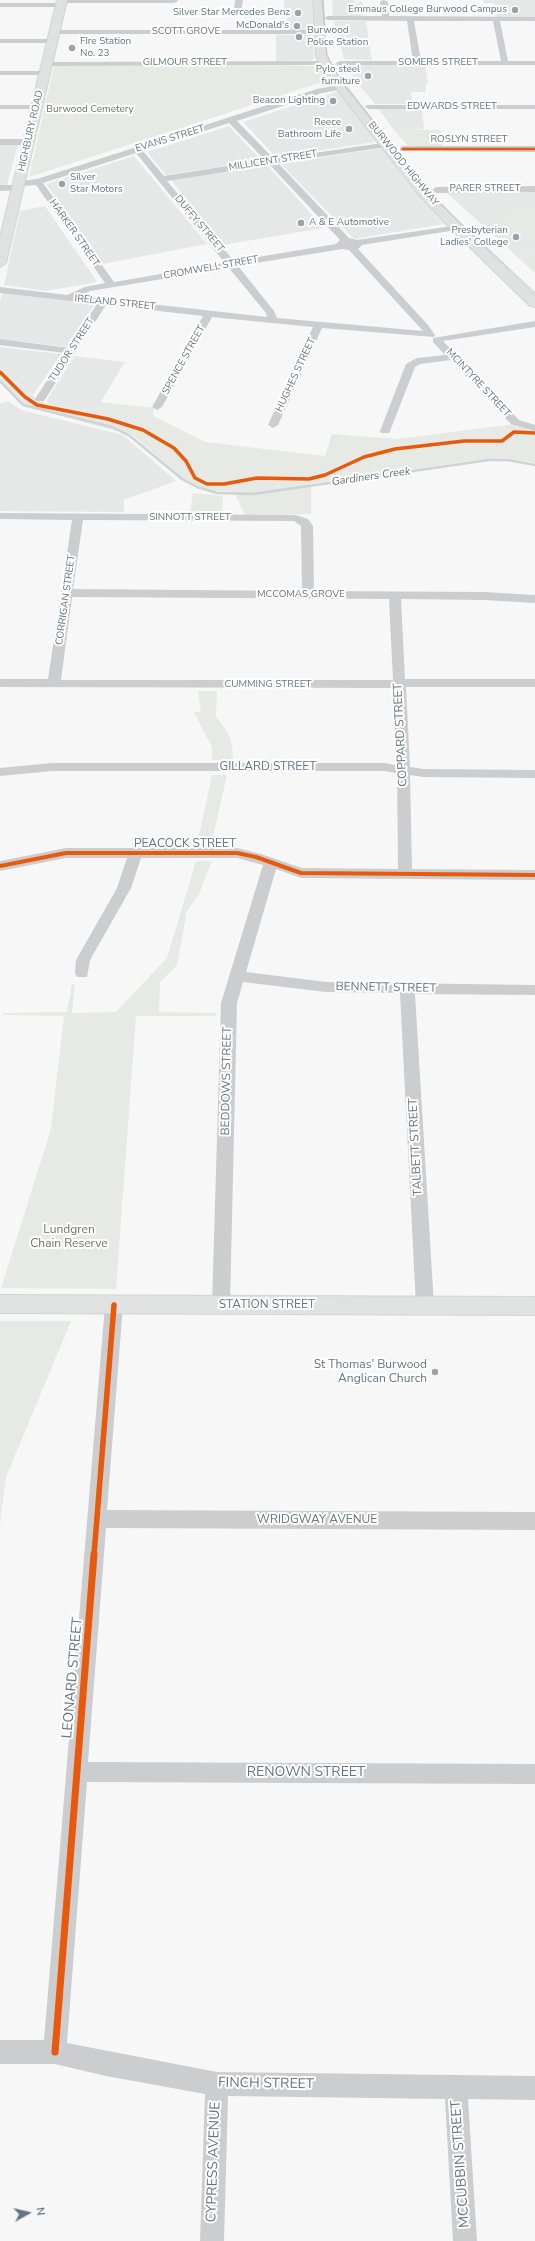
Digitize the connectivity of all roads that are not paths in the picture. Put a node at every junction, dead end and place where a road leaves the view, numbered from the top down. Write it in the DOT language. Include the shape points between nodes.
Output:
graph roads {
  1 [pos="239,0"];
  2 [pos="318,0"];
  3 [pos="327,0"];
  4 [pos="174,1"];
  5 [pos="384,1"];
  6 [pos="61,2"];
  7 [pos="0,5"];
  8 [pos="238,11"];
  9 [pos="323,18"];
  10 [pos="386,19"];
  11 [pos="410,19"];
  12 [pos="496,19"];
  13 [pos="535,19"];
  14 [pos="326,35"];
  15 [pos="53,37"];
  16 [pos="0,41"];
  17 [pos="338,58"];
  18 [pos="324,63"];
  19 [pos="417,63"];
  20 [pos="505,63"];
  21 [pos="535,63"];
  22 [pos="46,68"];
  23 [pos="0,73"];
  24 [pos="349,78"];
  25 [pos="338,84"];
  26 [pos="0,107"];
  27 [pos="36,107"];
  28 [pos="357,107"];
  29 [pos="369,107"];
  30 [pos="535,107"];
  31 [pos="230,120"];
  32 [pos="0,142"];
  33 [pos="28,142"];
  34 [pos="386,144"];
  35 [pos="403,149"];
  36 [pos="535,149"];
  37 [pos="137,150"];
  38 [pos="271,162"];
  39 [pos="161,179"];
  40 [pos="38,182"];
  41 [pos="18,186"];
  42 [pos="0,188"];
  43 [pos="535,189"];
  44 [pos="421,190"];
  45 [pos="436,190"];
  46 [pos="449,202"];
  47 [pos="462,215"];
  48 [pos="456,227"];
  49 [pos="4,231"];
  50 [pos="349,245"];
  51 [pos="0,263"];
  52 [pos="233,264"];
  53 [pos="111,285"];
  54 [pos="0,290"];
  55 [pos="76,296"];
  56 [pos="104,301"];
  57 [pos="535,302"];
  58 [pos="210,313"];
  59 [pos="272,319"];
  60 [pos="535,324"];
  61 [pos="319,325"];
  62 [pos="438,339"];
  63 [pos="0,342"];
  64 [pos="72,351"];
  65 [pos="40,399"];
  66 [pos="157,407"];
  67 [pos="273,425"];
  68 [pos="535,428"];
  69 [pos="385,431"];
  70 [pos="0,516"];
  71 [pos="78,517"];
  72 [pos="67,593"];
  73 [pos="308,595"];
  74 [pos="395,596"];
  75 [pos="535,599"];
  76 [pos="0,682"];
  77 [pos="54,683"];
  78 [pos="535,683"];
  79 [pos="399,684"];
  80 [pos="402,770"];
  81 [pos="0,772"];
  82 [pos="535,774"];
  83 [pos="136,853"];
  84 [pos="271,863"];
  85 [pos="0,866"];
  86 [pos="406,874"];
  87 [pos="535,875"];
  88 [pos="82,973"];
  89 [pos="238,976"];
  90 [pos="406,988"];
  91 [pos="535,990"];
  92 [pos="0,1304"];
  93 [pos="114,1305"];
  94 [pos="221,1305"];
  95 [pos="425,1306"];
  96 [pos="535,1306"];
  97 [pos="98,1520"];
  98 [pos="535,1521"];
  99 [pos="78,1772"];
  100 [pos="535,1774"];
  101 [pos="0,2052"];
  102 [pos="55,2052"];
  103 [pos="216,2084"];
  104 [pos="456,2088"];
  105 [pos="535,2088"];
  106 [pos="212,2241"];
  107 [pos="465,2241"];
  1 -- 8 [label="street"];
  2 -- 9 [label="highway, BURWOOD HIGHWAY"];
  3 -- 9 [label="highway, BURWOOD HIGHWAY"];
  4 -- 6 [label="street"];
  5 -- 10 [label="street"];
  6 -- 7 [label="street"];
  6 -- 15 [label="main road, HIGHBURY ROAD"];
  9 -- 10 [label="street"];
  9 -- 14 [label="highway, BURWOOD HIGHWAY"];
  10 -- 11 [label="street"];
  11 -- 12 [label="street"];
  11 -- 19 [label="street"];
  12 -- 13 [label="street"];
  12 -- 20 [label="street"];
  14 -- 15 [label="street, SCOTT GROVE"];
  14 -- 18 [label="highway, BURWOOD HIGHWAY" via="321,57"];
  15 -- 16 [label="street, SCOTT GROVE"];
  15 -- 22 [label="main road, HIGHBURY ROAD"];
  17 -- 18 [label="highway"];
  17 -- 19 [label="street, SOMERS STREET"];
  17 -- 24 [label="highway, BURWOOD HIGHWAY"];
  18 -- 22 [label="street, GILMOUR STREET"];
  18 -- 25 [label="highway, BURWOOD HIGHWAY"];
  19 -- 20 [label="street, SOMERS STREET"];
  20 -- 21 [label="street, SOMERS STREET"];
  22 -- 23 [label="street, GILMOUR STREET"];
  22 -- 27 [label="main road, HIGHBURY ROAD"];
  24 -- 25 [label="highway" via="346,84"];
  24 -- 29 [label="highway, BURWOOD HIGHWAY"];
  25 -- 28 [label="highway, BURWOOD HIGHWAY"];
  25 -- 31 [label="street, EVANS STREET"];
  26 -- 27 [label="street"];
  27 -- 33 [label="main road, HIGHBURY ROAD"];
  28 -- 29 [label="highway"];
  28 -- 34 [label="highway, BURWOOD HIGHWAY"];
  29 -- 30 [label="street, EDWARDS STREET"];
  29 -- 35 [label="highway, BURWOOD HIGHWAY"];
  31 -- 37 [label="street, EVANS STREET"];
  31 -- 38 [label="street, MCINTYRE STREET"];
  32 -- 33 [label="street"];
  33 -- 41 [label="main road, HIGHBURY ROAD"];
  34 -- 38 [label="street, MILLICENT STREET"];
  34 -- 44 [label="highway, BURWOOD HIGHWAY"];
  35 -- 36 [label="street, ROSLYN STREET"];
  35 -- 45 [label="highway, BURWOOD HIGHWAY"];
  37 -- 39 [label="street, DUFFY STREET"];
  37 -- 40 [label="street, EVANS STREET"];
  38 -- 39 [label="street, MILLICENT STREET"];
  38 -- 50 [label="street, MCINTYRE STREET"];
  39 -- 52 [label="street, DUFFY STREET"];
  40 -- 41 [label="street, EVANS STREET"];
  40 -- 53 [label="street, HARKER STREET"];
  41 -- 42 [label="street, EVANS STREET"];
  41 -- 49 [label="main road, HIGHBURY ROAD"];
  43 -- 45 [label="street, PARER STREET"];
  44 -- 45 [label="highway"];
  44 -- 48 [label="highway, BURWOOD HIGHWAY"];
  45 -- 46 [label="highway, BURWOOD HIGHWAY"];
  47 -- 48 [label="highway" via="464,223"];
  48 -- 50 [label="street, CROMWELL STREET"];
  48 -- 57 [label="highway, BURWOOD HIGHWAY"];
  49 -- 51 [label="main road, HIGHBURY ROAD"];
  50 -- 52 [label="street, CROMWELL STREET"];
  50 -- 62 [label="street, MCINTYRE STREET"];
  52 -- 53 [label="street, CROMWELL STREET"];
  52 -- 59 [label="street, DUFFY STREET" via="272,313"];
  53 -- 55 [label="street, CROMWELL STREET"];
  54 -- 55 [label="street, IRELAND STREET"];
  55 -- 56 [label="street, IRELAND STREET"];
  56 -- 58 [label="street, IRELAND STREET"];
  56 -- 64 [label="street, TUDOR STREET"];
  58 -- 59 [label="street, IRELAND STREET"];
  58 -- 66 [label="street, SPENCE STREET"];
  59 -- 61 [label="street, IRELAND STREET"];
  60 -- 62 [label="street" via="462,337 448,342"];
  61 -- 62 [label="street, IRELAND STREET"];
  61 -- 67 [label="street, HUGHES STREET"];
  62 -- 68 [label="street, MCINTYRE STREET" via="515,422"];
  62 -- 69 [label="street" via="410,366"];
  63 -- 64 [label="street"];
  64 -- 65 [label="street, TUDOR STREET"];
  70 -- 71 [label="street, SINNOTT STREET"];
  71 -- 72 [label="street, CORRIGAN STREET"];
  71 -- 73 [label="street, SINNOTT STREET" via="295,518 304,521 307,526"];
  72 -- 73 [label="street, MCCOMAS GROVE"];
  72 -- 77 [label="street, CORRIGAN STREET"];
  73 -- 74 [label="street, MCCOMAS GROVE"];
  74 -- 75 [label="street, MCCOMAS GROVE"];
  74 -- 79 [label="street, COPPARD STREET"];
  76 -- 77 [label="street, CUMMING STREET"];
  77 -- 79 [label="street, CUMMING STREET"];
  78 -- 79 [label="street, CUMMING STREET"];
  79 -- 80 [label="street, COPPARD STREET"];
  80 -- 81 [label="street, GILLARD STREET" via="384,767 52,767"];
  80 -- 82 [label="street, GILLARD STREET" via="423,773"];
  80 -- 86 [label="street, COPPARD STREET"];
  83 -- 84 [label="street, PEACOCK STREET" via="237,853"];
  83 -- 85 [label="street, PEACOCK STREET" via="66,853"];
  83 -- 88 [label="street" via="124,888 83,960"];
  84 -- 86 [label="street, PEACOCK STREET" via="301,873"];
  84 -- 89 [label="street, BEDDOWS STREET"];
  86 -- 87 [label="street, PEACOCK STREET"];
  89 -- 90 [label="street, BENNETT STREET" via="326,987"];
  89 -- 94 [label="street, BEDDOWS STREET" via="228,1014"];
  90 -- 91 [label="street, BENNETT STREET"];
  90 -- 95 [label="street, TALBETT STREET"];
  92 -- 93 [label="main road, STATION STREET"];
  93 -- 94 [label="main road, STATION STREET"];
  93 -- 97 [label="street, LEONARD STREET"];
  94 -- 95 [label="main road, STATION STREET"];
  95 -- 96 [label="main road, STATION STREET"];
  97 -- 98 [label="street, WRIDGWAY AVENUE"];
  97 -- 99 [label="street, LEONARD STREET"];
  99 -- 100 [label="street, RENOWN STREET"];
  99 -- 102 [label="street, LEONARD STREET"];
  101 -- 102 [label="street, FINCH STREET"];
  102 -- 103 [label="street, FINCH STREET"];
  103 -- 104 [label="street, FINCH STREET"];
  103 -- 106 [label="street, CYPRESS AVENUE"];
  104 -- 105 [label="street, FINCH STREET"];
  104 -- 107 [label="street, MCCUBBIN STREET"];
}
